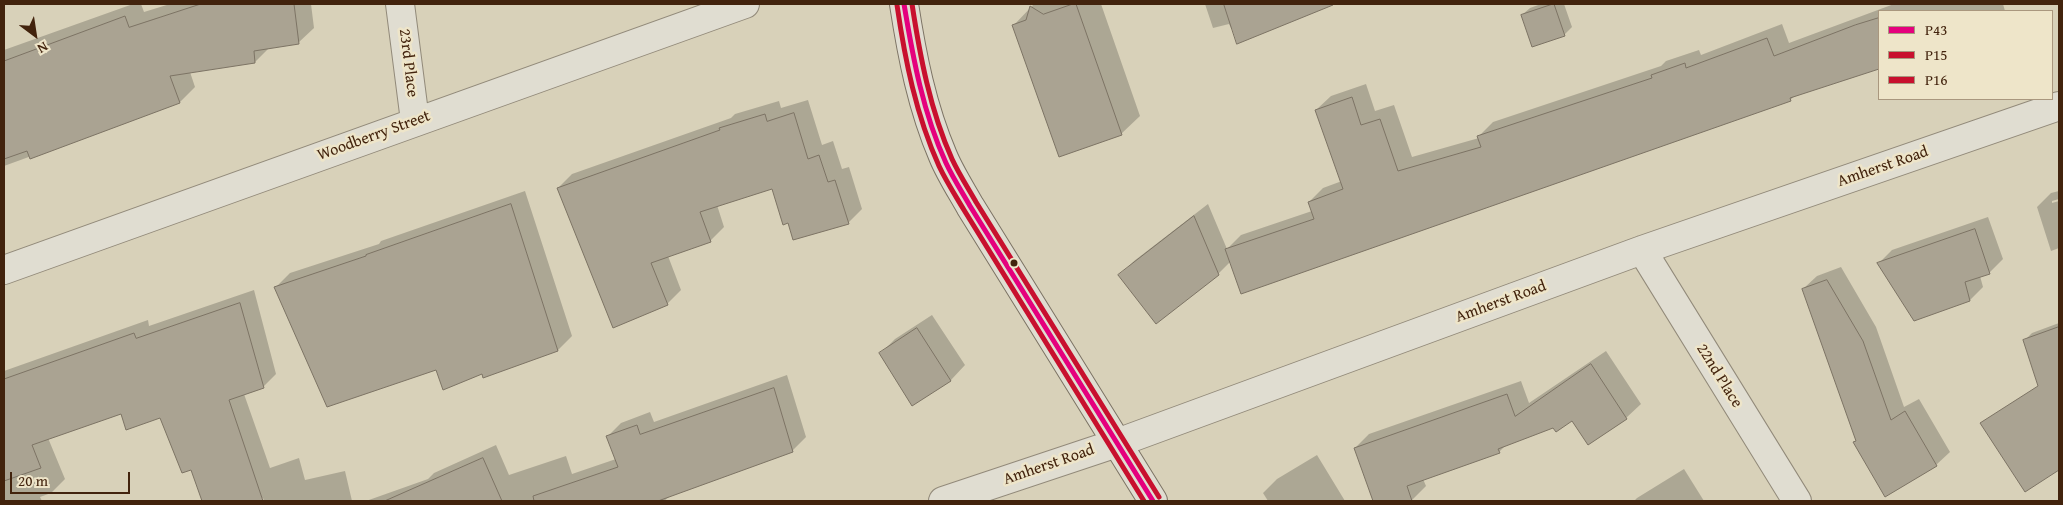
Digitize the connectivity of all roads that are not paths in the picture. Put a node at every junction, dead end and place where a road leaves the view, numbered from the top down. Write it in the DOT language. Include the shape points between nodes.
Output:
graph roads {
  1 [pos="400,4"];
  2 [pos="745,4"];
  3 [pos="904,4"];
  4 [pos="2059,106"];
  5 [pos="415,121"];
  6 [pos="1642,250"];
  7 [pos="4,270"];
  8 [pos="1117,443"];
  9 [pos="943,501"];
  10 [pos="1154,501"];
  11 [pos="1797,501"];
  1 -- 5 [label="street, 23rd Place"];
  2 -- 5 [label="street, Woodberry Street"];
  3 -- 8 [label="street" via="912,55 926,110 943,157"];
  4 -- 6 [label="street, Amherst Road"];
  5 -- 7 [label="street, Woodberry Street"];
  6 -- 8 [label="street, Amherst Road"];
  6 -- 11 [label="street, 22nd Place"];
  8 -- 9 [label="street, Amherst Road"];
  8 -- 10 [label="street"];
}
